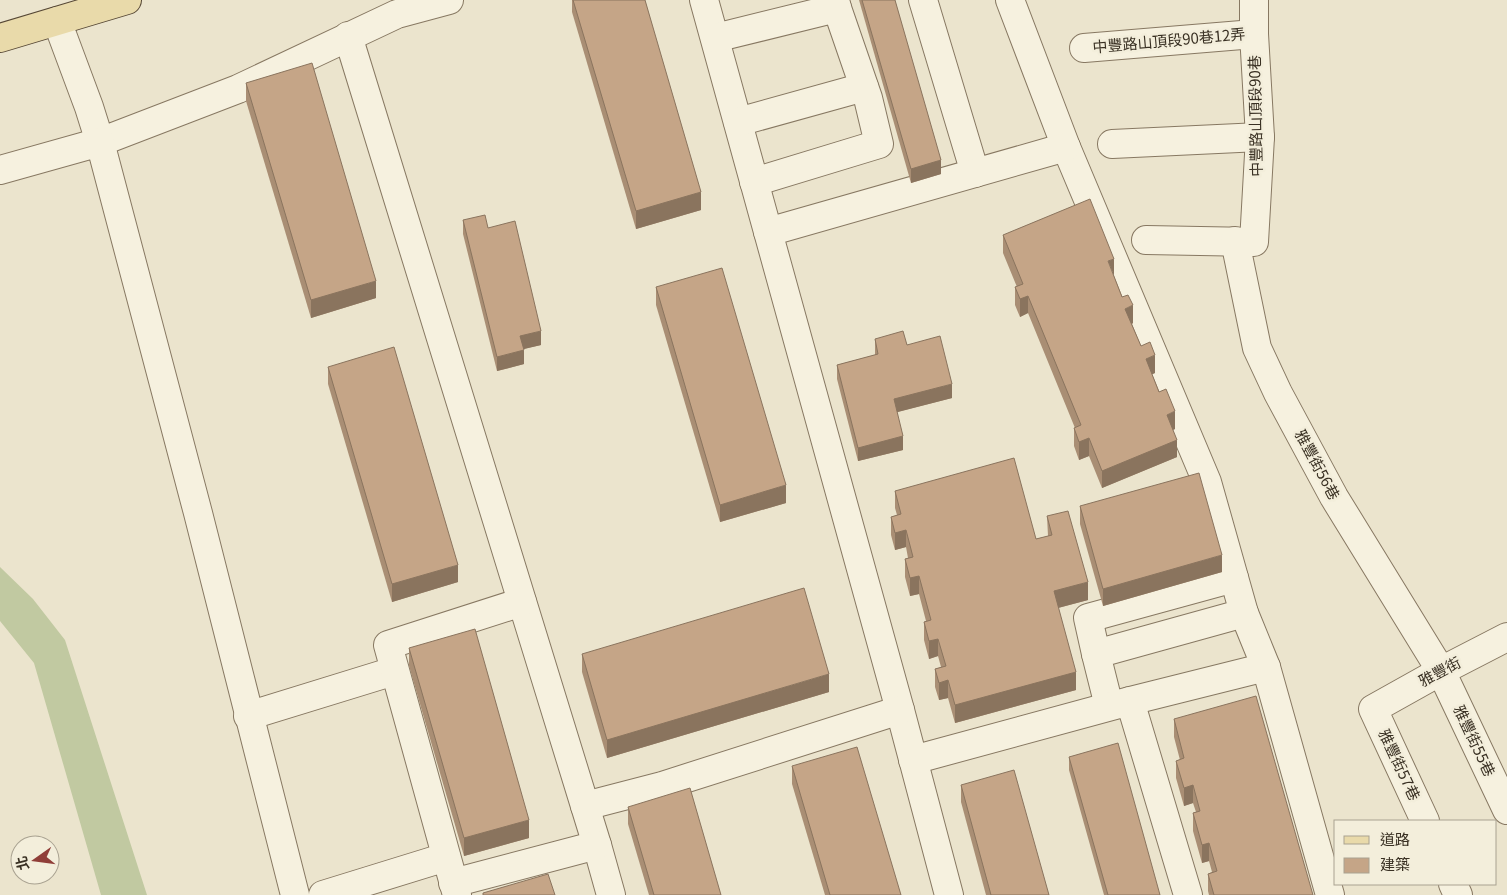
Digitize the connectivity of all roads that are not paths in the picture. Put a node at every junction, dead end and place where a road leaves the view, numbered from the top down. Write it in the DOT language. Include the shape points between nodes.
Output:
graph roads {
  1 [pos="127,0"];
  2 [pos="449,0"];
  3 [pos="704,0"];
  4 [pos="923,0"];
  5 [pos="1010,0"];
  6 [pos="1254,0"];
  7 [pos="836,4"];
  8 [pos="57,21"];
  9 [pos="1254,34"];
  10 [pos="348,36"];
  11 [pos="0,38"];
  12 [pos="715,38"];
  13 [pos="1084,48"];
  14 [pos="864,87"];
  15 [pos="738,122"];
  16 [pos="1260,137"];
  17 [pos="100,142"];
  18 [pos="1112,144"];
  19 [pos="1066,147"];
  20 [pos="0,170"];
  21 [pos="975,173"];
  22 [pos="754,182"];
  23 [pos="768,232"];
  24 [pos="1146,240"];
  25 [pos="1235,241"];
  26 [pos="1234,578"];
  27 [pos="522,602"];
  28 [pos="1244,612"];
  29 [pos="1507,637"];
  30 [pos="1096,654"];
  31 [pos="1266,667"];
  32 [pos="394,671"];
  33 [pos="1441,671"];
  34 [pos="1119,703"];
  35 [pos="1373,709"];
  36 [pos="900,710"];
  37 [pos="248,716"];
  38 [pos="914,760"];
  39 [pos="585,806"];
  40 [pos="1507,810"];
  41 [pos="1424,820"];
  42 [pos="597,845"];
  43 [pos="446,857"];
  44 [pos="455,889"];
  45 [pos="295,895"];
  46 [pos="323,895"];
  47 [pos="611,895"];
  48 [pos="949,895"];
  49 [pos="1188,895"];
  50 [pos="1330,895"];
  1 -- 8 [label="main road"];
  2 -- 10 [label="street" via="397,14"];
  3 -- 12 [label="street"];
  4 -- 21 [label="street"];
  5 -- 19 [label="street"];
  6 -- 9 [label="street, 中豐路山頂段90巷"];
  7 -- 12 [label="street"];
  7 -- 14 [label="street"];
  8 -- 11 [label="main road"];
  8 -- 17 [label="street"];
  9 -- 13 [label="street, 中豐路山頂段90巷12弄"];
  9 -- 16 [label="street, 中豐路山頂段90巷"];
  10 -- 17 [label="street" via="238,89"];
  10 -- 27 [label="street"];
  12 -- 15 [label="street"];
  14 -- 15 [label="street"];
  14 -- 22 [label="street" via="879,144"];
  15 -- 22 [label="street"];
  16 -- 18 [label="street"];
  16 -- 25 [label="street, 中豐路山頂段90巷" via="1254,242"];
  17 -- 20 [label="street"];
  17 -- 37 [label="street"];
  19 -- 21 [label="street"];
  19 -- 26 [label="street" via="1207,482"];
  21 -- 23 [label="street"];
  22 -- 23 [label="street"];
  23 -- 36 [label="street"];
  24 -- 25 [label="street"];
  25 -- 33 [label="street, 雅豐街56巷" via="1257,348 1278,393 1334,498"];
  26 -- 28 [label="street"];
  26 -- 30 [label="street" via="1088,618"];
  27 -- 32 [label="street" via="388,645"];
  27 -- 39 [label="street"];
  28 -- 30 [label="street"];
  28 -- 31 [label="street"];
  29 -- 33 [label="street, 雅豐街"];
  30 -- 34 [label="street"];
  31 -- 34 [label="street"];
  31 -- 50 [label="street"];
  32 -- 37 [label="street"];
  32 -- 43 [label="street"];
  33 -- 35 [label="street, 雅豐街"];
  33 -- 40 [label="street, 雅豐街55巷"];
  34 -- 38 [label="street"];
  34 -- 49 [label="street"];
  35 -- 41 [label="street, 雅豐街57巷"];
  36 -- 38 [label="street"];
  36 -- 39 [label="street" via="662,786"];
  37 -- 45 [label="street"];
  38 -- 48 [label="street"];
  39 -- 42 [label="street"];
  42 -- 44 [label="street"];
  42 -- 47 [label="street"];
  43 -- 44 [label="street"];
  43 -- 46 [label="street"];
}
